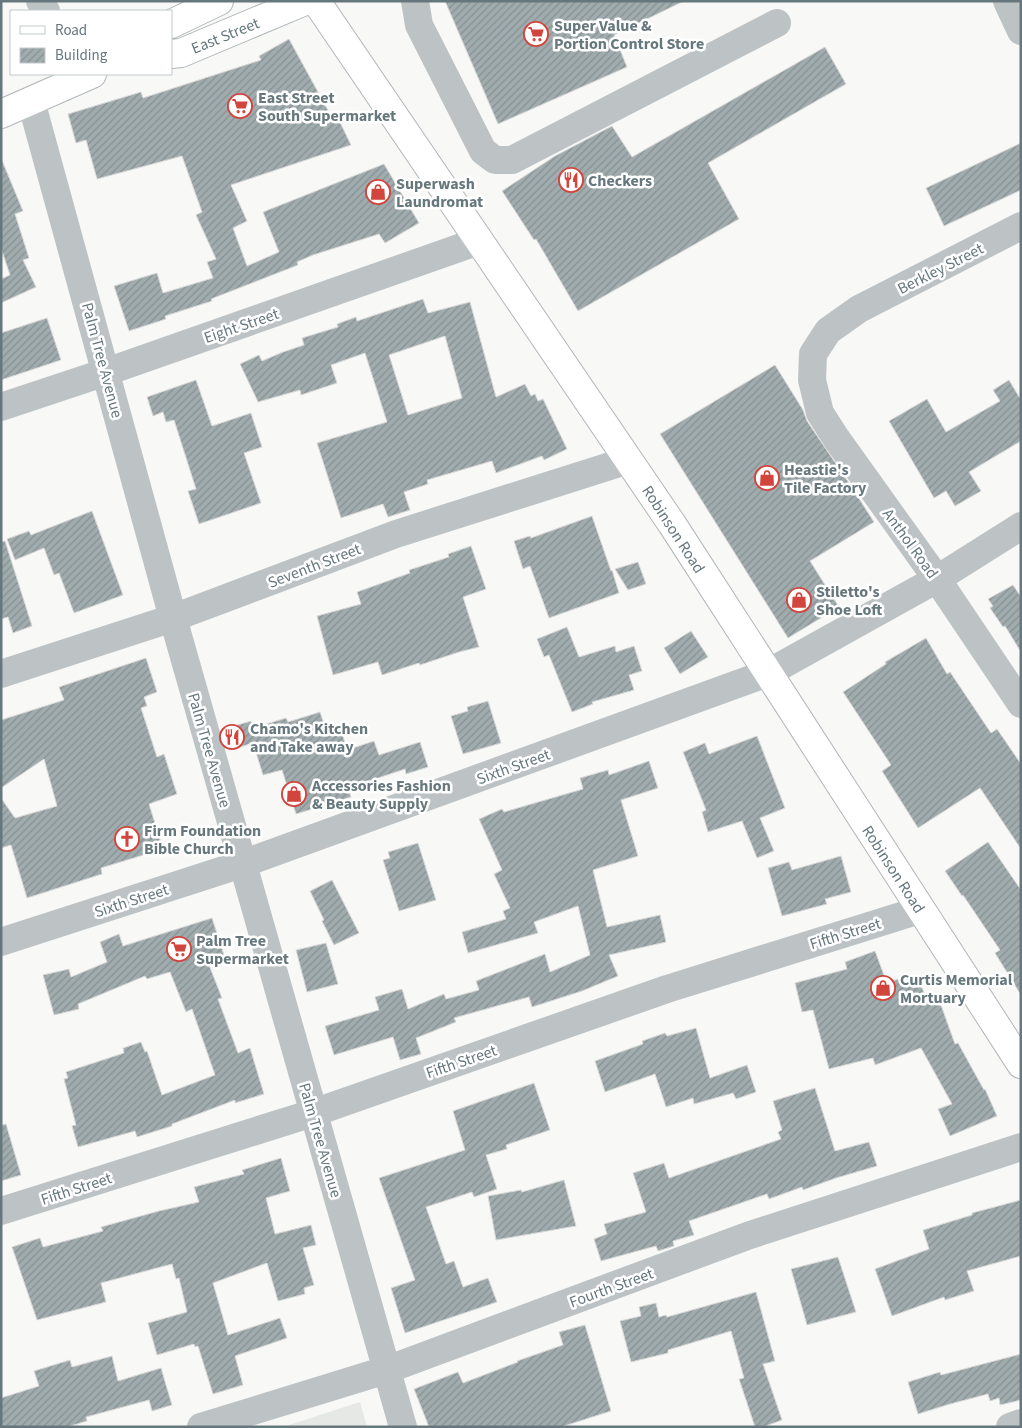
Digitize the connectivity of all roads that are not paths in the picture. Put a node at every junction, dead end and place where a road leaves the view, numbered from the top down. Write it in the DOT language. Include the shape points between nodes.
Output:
graph roads {
  1 [pos="219,1"];
  2 [pos="305,1"];
  3 [pos="316,1"];
  4 [pos="414,1"];
  5 [pos="1007,1"];
  6 [pos="777,22"];
  7 [pos="172,24"];
  8 [pos="1021,31"];
  9 [pos="172,54"];
  10 [pos="88,75"];
  11 [pos="31,101"];
  12 [pos="1,114"];
  13 [pos="1021,226"];
  14 [pos="479,241"];
  15 [pos="859,309"];
  16 [pos="106,372"];
  17 [pos="1,407"];
  18 [pos="629,460"];
  19 [pos="1021,526"];
  20 [pos="938,579"];
  21 [pos="173,618"];
  22 [pos="768,673"];
  23 [pos="1,674"];
  24 [pos="1021,704"];
  25 [pos="242,864"];
  26 [pos="920,910"];
  27 [pos="1,942"];
  28 [pos="1021,1064"];
  29 [pos="314,1113"];
  30 [pos="1021,1147"];
  31 [pos="1,1211"];
  32 [pos="386,1370"];
  33 [pos="1021,1423"];
  34 [pos="201,1427"];
  35 [pos="403,1427"];
  36 [pos="1010,1427"];
  1 -- 7 [label="main road, East Street"];
  2 -- 9 [label="main road, East Street" via="182,53"];
  3 -- 14 [label="main road, Robinson Road"];
  4 -- 6 [label="street" via="419,25 483,151 495,160 512,160"];
  5 -- 8 [label="street"];
  10 -- 11 [label="main road"];
  11 -- 12 [label="main road"];
  11 -- 16 [label="street, Palm Tree Avenue"];
  13 -- 15 [label="street, Berkley Street"];
  14 -- 16 [label="street, Eight Street"];
  14 -- 18 [label="main road, Robinson Road"];
  15 -- 20 [label="street, Anthol Road" via="828,331 813,354 812,380 820,413"];
  16 -- 17 [label="street, Eight Street"];
  16 -- 21 [label="street, Palm Tree Avenue"];
  18 -- 21 [label="street, Seventh Street" via="396,534"];
  18 -- 22 [label="main road, Robinson Road"];
  19 -- 20 [label="street, Sixth Street"];
  20 -- 22 [label="street, Sixth Street"];
  20 -- 24 [label="street, Anthol Road"];
  21 -- 23 [label="street, Seventh Street"];
  21 -- 25 [label="street, Palm Tree Avenue"];
  22 -- 25 [label="street, Sixth Street"];
  22 -- 26 [label="main road, Robinson Road"];
  25 -- 27 [label="street, Sixth Street"];
  25 -- 29 [label="street, Palm Tree Avenue"];
  26 -- 28 [label="main road, Robinson Road"];
  26 -- 29 [label="street, Fifth Street" via="668,989"];
  29 -- 31 [label="street, Fifth Street"];
  29 -- 32 [label="street, Palm Tree Avenue"];
  30 -- 32 [label="street, Fourth Street" via="747,1236"];
  32 -- 34 [label="street, Fourth Street"];
  32 -- 35 [label="street, Palm Tree Avenue"];
  33 -- 36 [label="street"];
}
